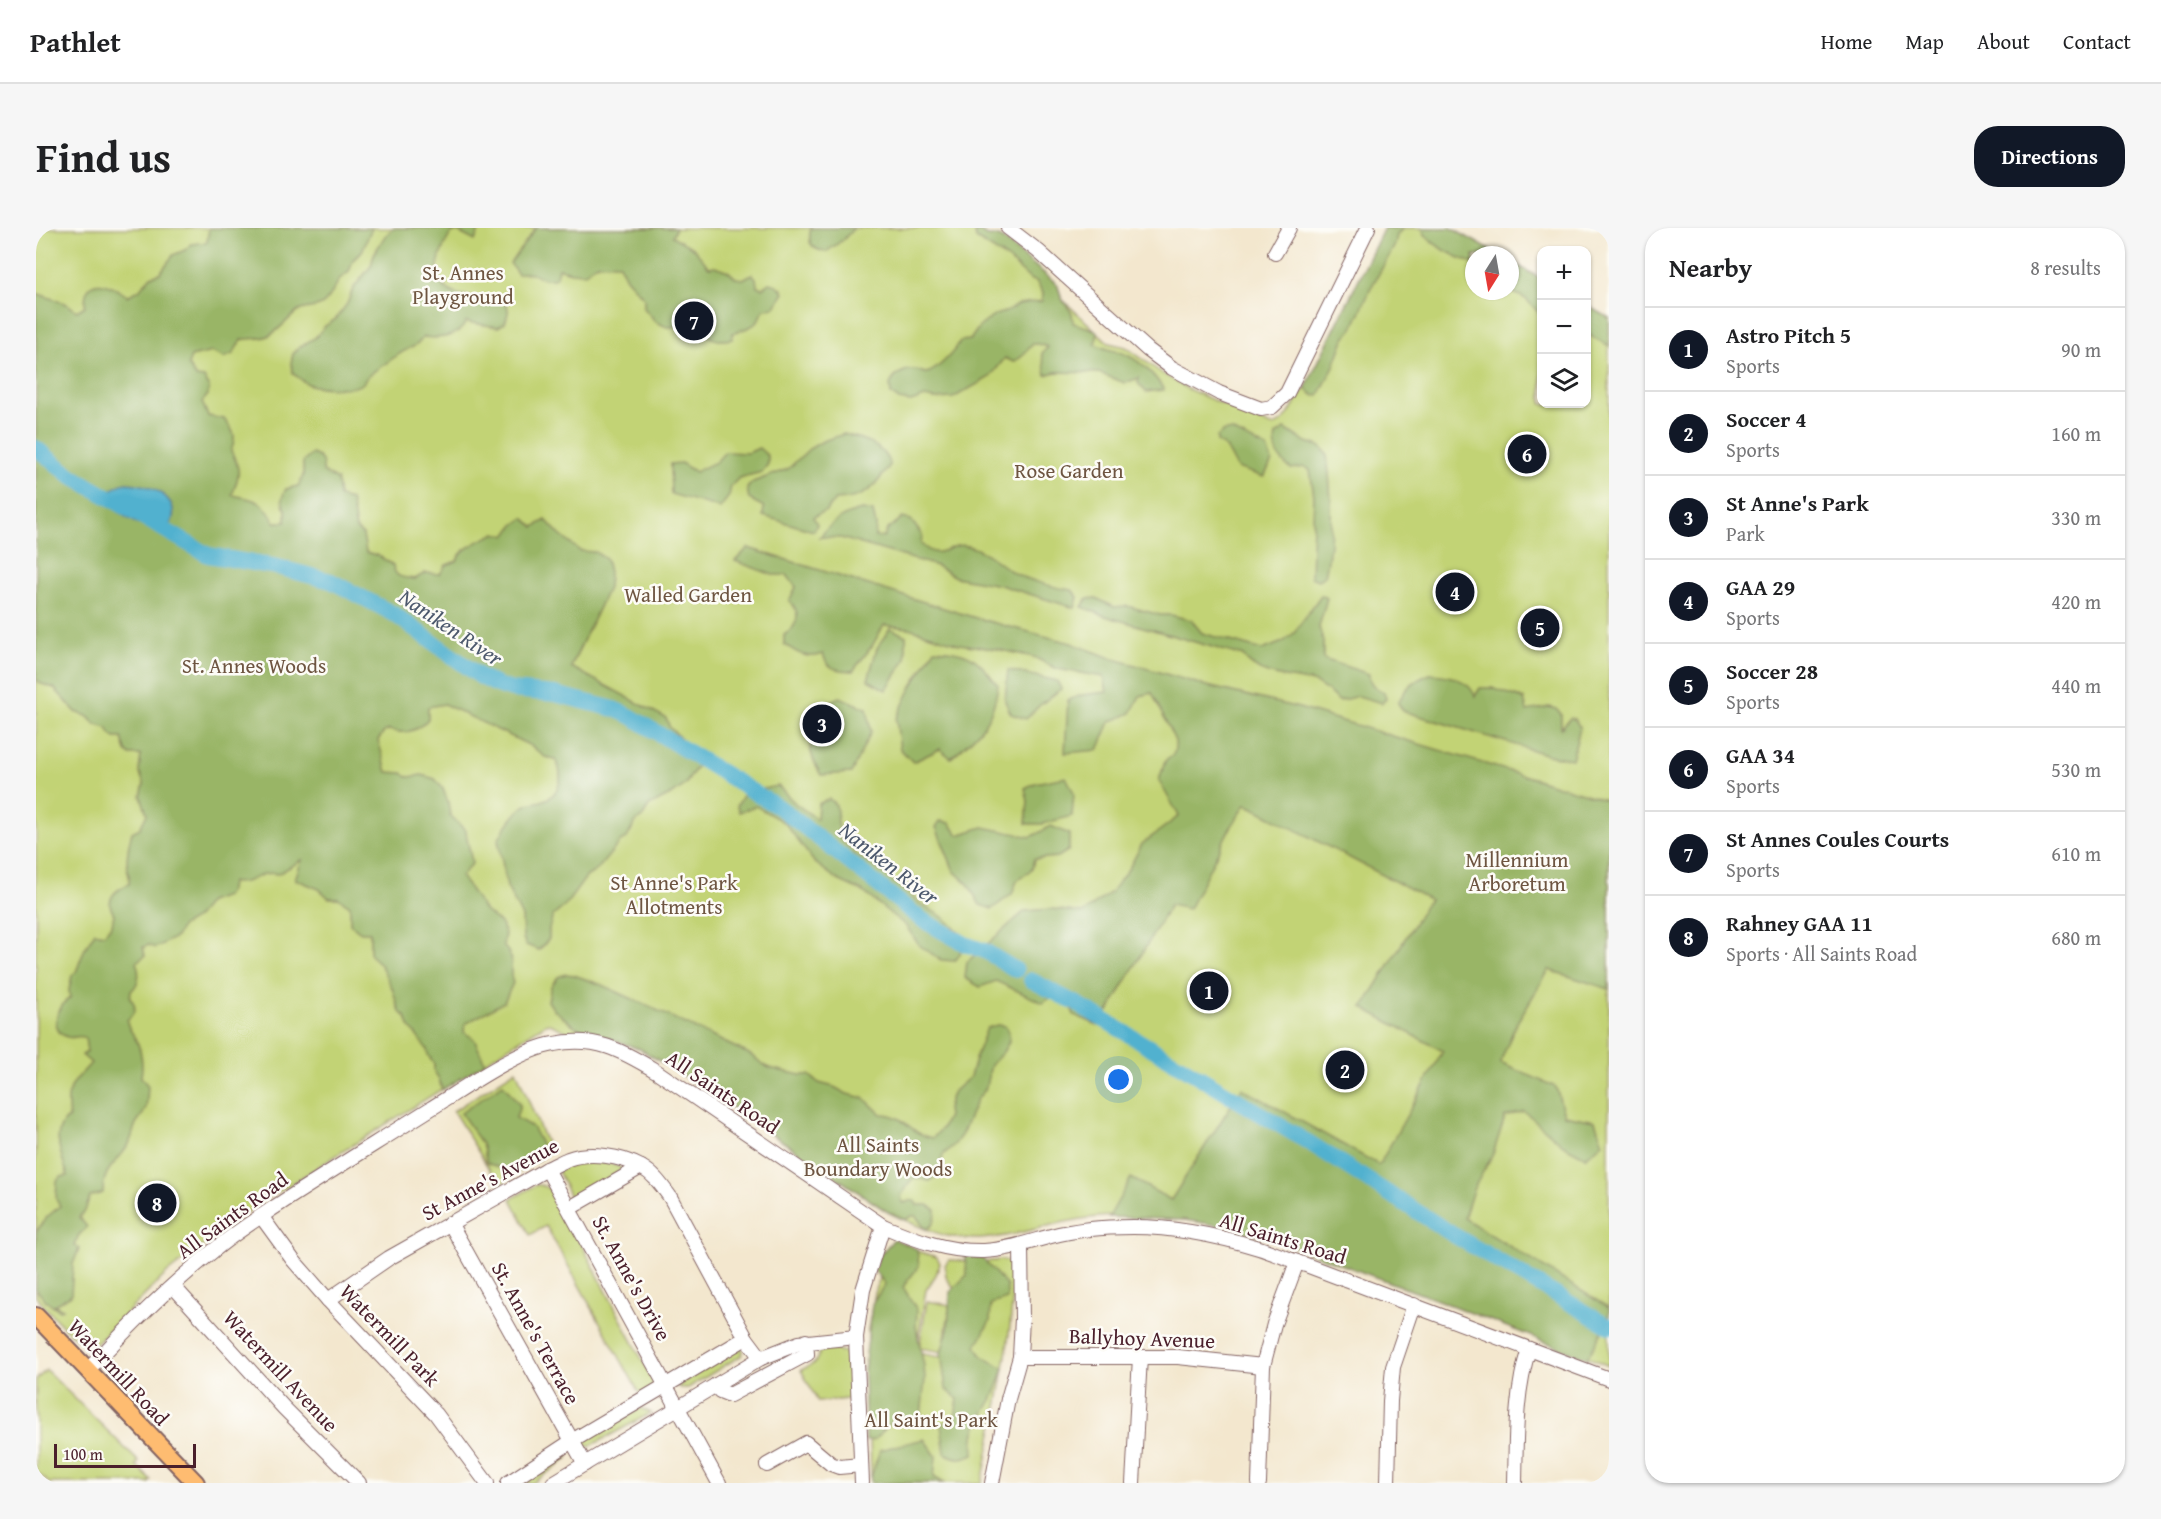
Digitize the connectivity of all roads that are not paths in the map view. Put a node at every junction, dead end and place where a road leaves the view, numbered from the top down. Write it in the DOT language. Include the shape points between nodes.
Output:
graph roads {
  1 [pos="1008,228"];
  2 [pos="1289,228"];
  3 [pos="1368,228"];
  4 [pos="1275,252"];
  5 [pos="641,1167"];
  6 [pos="547,1169"];
  7 [pos="570,1208"];
  8 [pos="261,1216"];
  9 [pos="450,1223"];
  10 [pos="883,1226"];
  11 [pos="1021,1245"];
  12 [pos="1297,1262"];
  13 [pos="173,1286"];
  14 [pos="328,1300"];
  15 [pos="1414,1305"];
  16 [pos="36,1316"];
  17 [pos="856,1337"];
  18 [pos="746,1338"];
  19 [pos="806,1341"];
  20 [pos="1529,1349"];
  21 [pos="1020,1357"];
  22 [pos="1140,1357"];
  23 [pos="760,1358"];
  24 [pos="1263,1366"];
  25 [pos="88,1370"];
  26 [pos="1609,1379"];
  27 [pos="716,1385"];
  28 [pos="666,1386"];
  29 [pos="678,1408"];
  30 [pos="572,1441"];
  31 [pos="585,1464"];
  32 [pos="767,1465"];
  33 [pos="861,1465"];
  34 [pos="196,1483"];
  35 [pos="359,1483"];
  36 [pos="487,1483"];
  37 [pos="508,1483"];
  38 [pos="553,1483"];
  39 [pos="719,1483"];
  40 [pos="861,1483"];
  41 [pos="992,1483"];
  42 [pos="1132,1483"];
  43 [pos="1260,1483"];
  44 [pos="1388,1483"];
  45 [pos="1515,1483"];
  1 -- 3 [label="street" via="1172,368 1219,393 1261,409 1272,407 1287,393"];
  2 -- 4 [label="street"];
  5 -- 6 [label="street, St Anne's Avenue" via="617,1158 591,1155 570,1158"];
  5 -- 7 [label="street"];
  5 -- 18 [label="street, St Anne's Avenue" via="658,1180 670,1197"];
  6 -- 7 [label="street, St. Anne's Drive"];
  6 -- 9 [label="street, St Anne's Avenue"];
  7 -- 28 [label="street, St. Anne's Drive"];
  8 -- 10 [label="street, All Saints Road" via="505,1064 540,1046 577,1041 611,1046 656,1071"];
  8 -- 13 [label="street, All Saints Road" via="213,1250"];
  8 -- 14 [label="street, Watermill Park" via="292,1260"];
  9 -- 14 [label="street, St Anne's Avenue"];
  9 -- 30 [label="street, St. Anne's Terrace"];
  10 -- 11 [label="street, All Saints Road" via="954,1250 987,1251"];
  10 -- 17 [label="street" via="863,1290"];
  11 -- 12 [label="street, All Saints Road" via="1082,1230 1157,1228 1240,1243"];
  11 -- 21 [label="street"];
  12 -- 15 [label="street, All Saints Road"];
  12 -- 24 [label="street"];
  13 -- 25 [label="street, All Saints Road"];
  13 -- 35 [label="street, Watermill Avenue" via="284,1408"];
  14 -- 36 [label="street, Watermill Park" via="436,1414"];
  15 -- 20 [label="street, All Saints Road"];
  15 -- 44 [label="street" via="1393,1367"];
  16 -- 25 [label="main road, Watermill Road"];
  17 -- 19 [label="street"];
  17 -- 33 [label="street"];
  18 -- 23 [label="street, St Anne's Avenue"];
  18 -- 28 [label="street"];
  19 -- 23 [label="street"];
  19 -- 27 [label="street" via="807,1354 730,1395"];
  20 -- 26 [label="street, All Saints Road"];
  20 -- 45 [label="street" via="1518,1415"];
  21 -- 22 [label="street, Ballyhoy Avenue"];
  21 -- 41 [label="street"];
  22 -- 24 [label="street, Ballyhoy Avenue"];
  22 -- 42 [label="street"];
  23 -- 27 [label="street"];
  24 -- 43 [label="street"];
  25 -- 34 [label="main road, Watermill Road"];
  27 -- 29 [label="street"];
  28 -- 29 [label="street, St. Anne's Drive"];
  28 -- 30 [label="street"];
  29 -- 31 [label="street"];
  29 -- 39 [label="street, St. Anne's Drive"];
  30 -- 31 [label="street, St. Anne's Terrace"];
  30 -- 37 [label="street"];
  31 -- 38 [label="street"];
  32 -- 33 [label="street" via="806,1443 831,1464"];
  33 -- 40 [label="street"];
}
